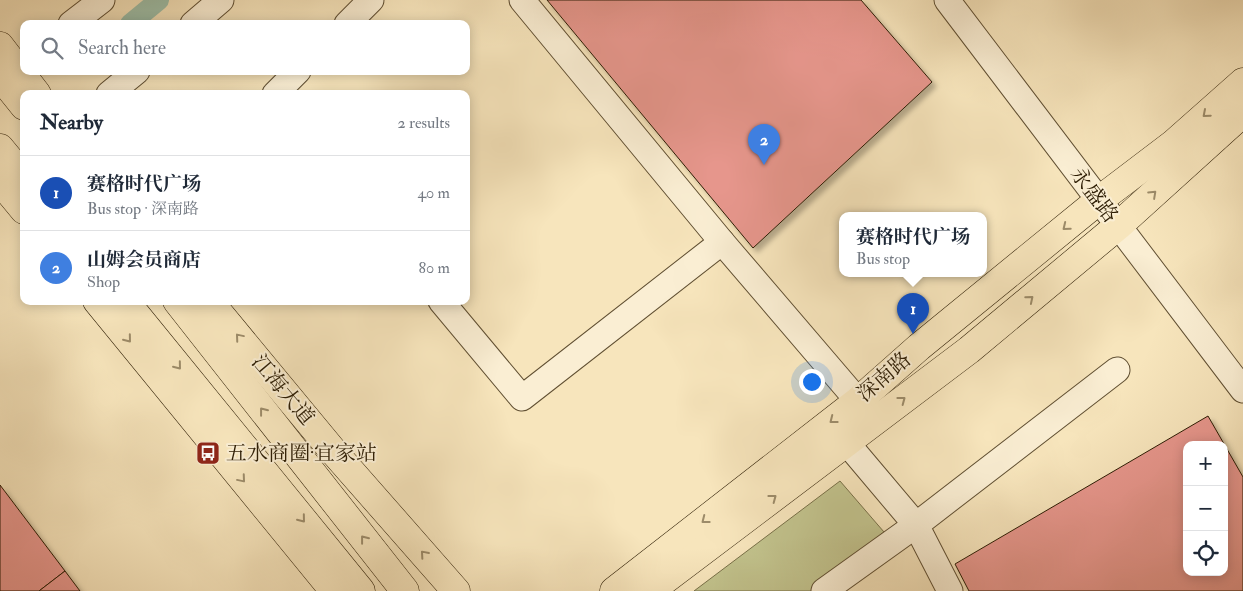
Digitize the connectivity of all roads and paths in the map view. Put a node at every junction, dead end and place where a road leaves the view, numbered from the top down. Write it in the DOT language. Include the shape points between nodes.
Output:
graph roads {
  1 [pos="102,0"];
  2 [pos="221,0"];
  3 [pos="371,0"];
  4 [pos="522,0"];
  5 [pos="947,0"];
  6 [pos="76,20"];
  7 [pos="198,20"];
  8 [pos="351,20"];
  9 [pos="10,62"];
  10 [pos="20,74"];
  11 [pos="21,75"];
  12 [pos="131,75"];
  13 [pos="294,75"];
  14 [pos="1243,82"];
  15 [pos="34,90"];
  16 [pos="114,90"];
  17 [pos="279,90"];
  18 [pos="20,93"];
  19 [pos="1243,113"];
  20 [pos="0,148"];
  21 [pos="20,172"];
  22 [pos="0,181"];
  23 [pos="1098,200"];
  24 [pos="20,205"];
  25 [pos="1118,226"];
  26 [pos="722,242"];
  27 [pos="100,305"];
  28 [pos="128,305"];
  29 [pos="180,305"];
  30 [pos="212,305"];
  31 [pos="444,305"];
  32 [pos="1117,370"];
  33 [pos="1243,390"];
  34 [pos="858,401"];
  35 [pos="846,442"];
  36 [pos="916,525"];
  37 [pos="334,591"];
  38 [pos="361,591"];
  39 [pos="405,591"];
  40 [pos="456,591"];
  41 [pos="614,591"];
  42 [pos="650,591"];
  43 [pos="824,591"];
  44 [pos="950,591"];
  1 -- 6 [label="street"];
  2 -- 7 [label="street"];
  3 -- 8 [label="street"];
  4 -- 26 [label="street"];
  5 -- 23 [label="street, 永盛路"];
  9 -- 10 [label="main road"];
  9 -- 18 [label="main road"];
  11 -- 15 [label="main road"];
  12 -- 16 [label="street"];
  13 -- 17 [label="street"];
  14 -- 23 [label="main road, 深南路, one-way" via="1173,144"];
  25 -- 19 [label="main road, 深南路, one-way"];
  20 -- 21 [label="main road"];
  22 -- 24 [label="main road"];
  23 -- 25 [label="street, 永盛路"];
  23 -- 34 [label="main road, 深南路, one-way"];
  25 -- 33 [label="street, 永盛路"];
  35 -- 25 [label="main road, 深南路, one-way" via="970,350"];
  26 -- 31 [label="street" via="522,398"];
  26 -- 34 [label="street"];
  27 -- 37 [label="main road, one-way"];
  28 -- 38 [label="main road, one-way"];
  39 -- 29 [label="main road, one-way"];
  40 -- 30 [label="main road, 江海大道, one-way" via="333,451"];
  32 -- 36 [label="street"];
  34 -- 41 [label="main road, 深南路, one-way"];
  35 -- 36 [label="street"];
  42 -- 35 [label="main road, 深南路, one-way"];
  36 -- 43 [label="street"];
  36 -- 44 [label="street"];
}
